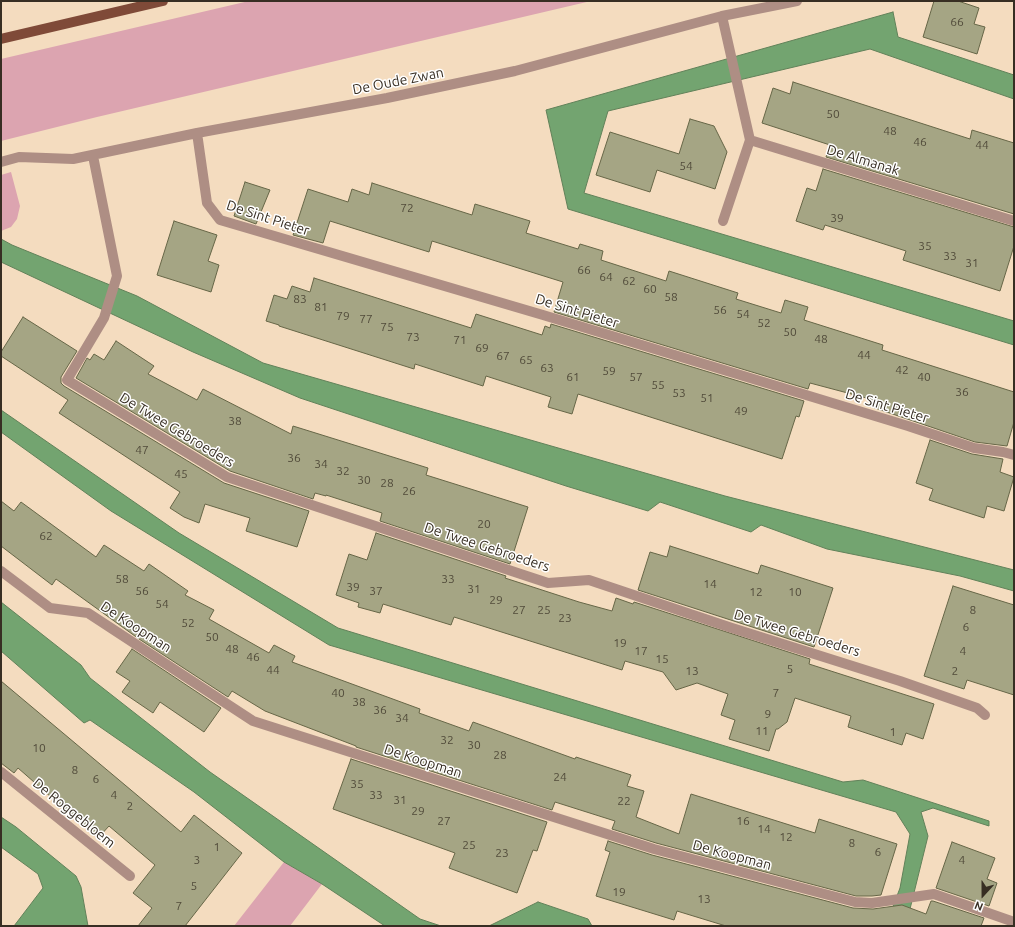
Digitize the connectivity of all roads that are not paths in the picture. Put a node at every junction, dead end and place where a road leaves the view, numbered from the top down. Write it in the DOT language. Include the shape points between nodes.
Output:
graph roads {
  1 [pos="163,1"];
  2 [pos="797,1"];
  3 [pos="722,16"];
  4 [pos="1,39"];
  5 [pos="197,134"];
  6 [pos="750,140"];
  7 [pos="93,156"];
  8 [pos="1,162"];
  9 [pos="723,221"];
  10 [pos="1014,221"];
  11 [pos="1014,455"];
  12 [pos="1,571"];
  13 [pos="985,715"];
  14 [pos="1,772"];
  15 [pos="130,876"];
  16 [pos="1014,922"];
  1 -- 4 [label="main road"];
  2 -- 3 [label="street, De Oude Zwan"];
  3 -- 5 [label="street, De Oude Zwan" via="515,71"];
  3 -- 6 [label="street"];
  5 -- 7 [label="street, De Oude Zwan"];
  5 -- 11 [label="street, De Sint Pieter" via="207,203 220,220 551,317 974,448"];
  6 -- 9 [label="street"];
  6 -- 10 [label="street, De Almanak"];
  7 -- 8 [label="street, De Oude Zwan" via="73,159 20,157"];
  7 -- 13 [label="street, De Twee Gebroeders" via="117,276 104,318 67,380 226,477 548,583 589,580 900,681 977,708"];
  12 -- 16 [label="street, De Koopman" via="50,608 88,613 253,721 654,849 855,902 872,903 934,894"];
  14 -- 15 [label="street, De Roggebloem"];
}
